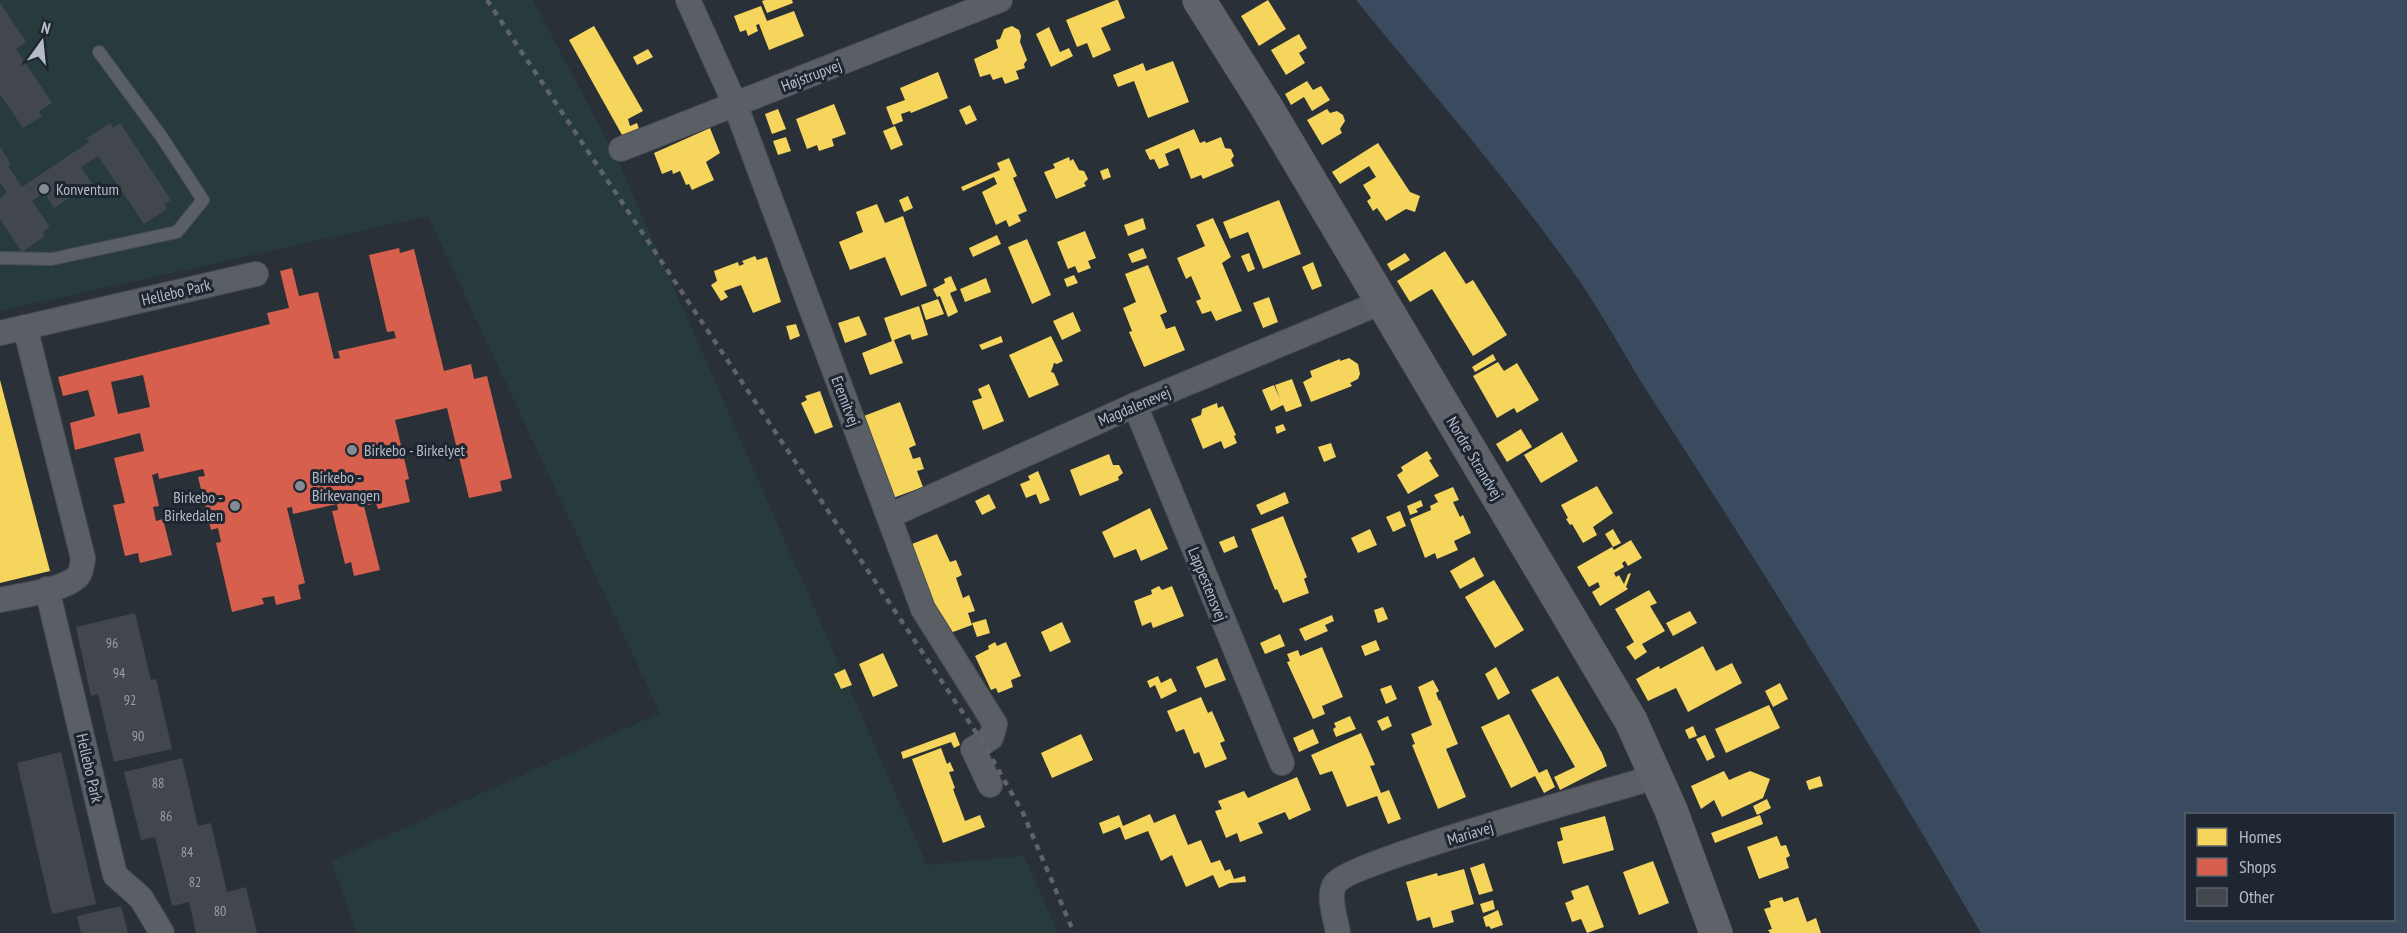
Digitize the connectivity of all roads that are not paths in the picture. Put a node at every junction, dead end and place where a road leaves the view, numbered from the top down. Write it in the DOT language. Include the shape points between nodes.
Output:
graph roads {
  1 [pos="688,0"];
  2 [pos="1000,0"];
  3 [pos="1199,0"];
  4 [pos="99,52"];
  5 [pos="735,104"];
  6 [pos="621,149"];
  7 [pos="0,258"];
  8 [pos="256,274"];
  9 [pos="1382,302"];
  10 [pos="25,327"];
  11 [pos="0,333"];
  12 [pos="1135,405"];
  13 [pos="889,516"];
  14 [pos="47,589"];
  15 [pos="0,600"];
  16 [pos="1282,763"];
  17 [pos="1656,774"];
  18 [pos="990,785"];
  19 [pos="162,933"];
  20 [pos="1338,933"];
  21 [pos="1716,933"];
  1 -- 5 [label="street, Eremitvej"];
  2 -- 5 [label="street, Højstrupvej"];
  3 -- 9 [label="main road, Nordre Strandvej"];
  4 -- 7 [label="lane" via="203,201 177,232 52,259"];
  5 -- 6 [label="street, Højstrupvej"];
  5 -- 13 [label="street, Eremitvej"];
  8 -- 10 [label="street, Hellebo Park"];
  9 -- 12 [label="street, Magdalenevej"];
  9 -- 17 [label="main road, Nordre Strandvej" via="1617,697"];
  10 -- 11 [label="street, Hellebo Park"];
  10 -- 14 [label="street" via="82,558 78,576"];
  12 -- 13 [label="street, Magdalenevej"];
  12 -- 16 [label="street, Lappestensvej"];
  13 -- 18 [label="street, Eremitvej" via="923,609 995,724 991,738 974,749"];
  14 -- 15 [label="street"];
  14 -- 19 [label="street, Hellebo Park" via="115,875 141,898"];
  17 -- 20 [label="street, Mariavej" via="1342,877 1332,894"];
  17 -- 21 [label="main road, Nordre Strandvej"];
}
